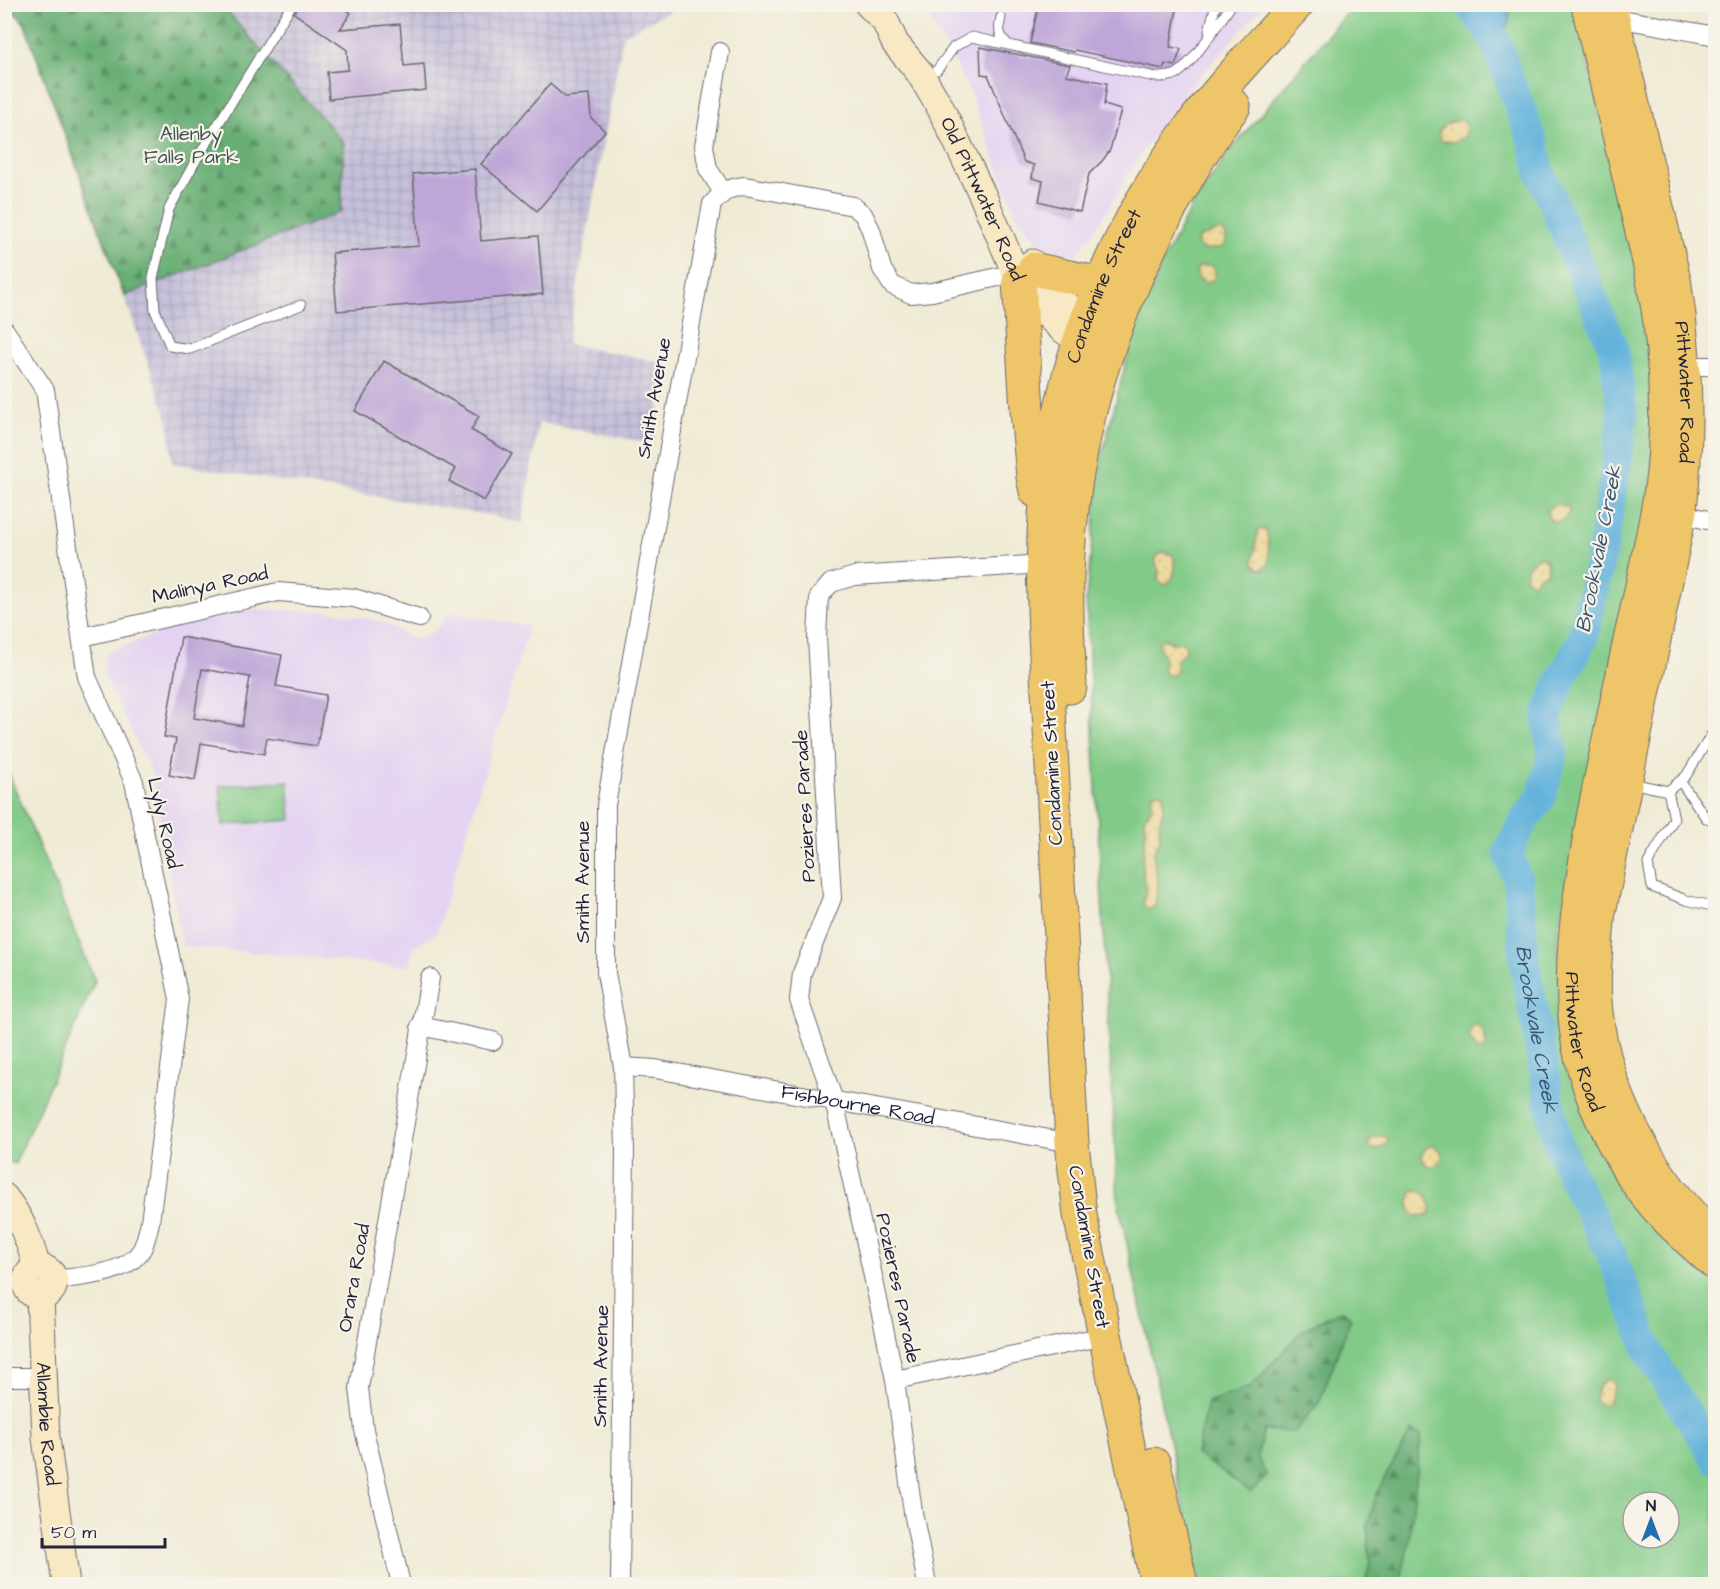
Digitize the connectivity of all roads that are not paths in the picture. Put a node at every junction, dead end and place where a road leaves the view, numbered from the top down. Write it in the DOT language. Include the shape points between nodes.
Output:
graph roads {
  1 [pos="292,4"];
  2 [pos="1216,4"];
  3 [pos="1232,4"];
  4 [pos="1297,4"];
  5 [pos="1321,4"];
  6 [pos="1600,10"];
  7 [pos="877,13"];
  8 [pos="1000,17"];
  9 [pos="1208,36"];
  10 [pos="1716,36"];
  11 [pos="1009,45"];
  12 [pos="720,52"];
  13 [pos="937,70"];
  14 [pos="723,192"];
  15 [pos="1023,275"];
  16 [pos="1101,284"];
  17 [pos="301,305"];
  18 [pos="4,329"];
  19 [pos="1097,335"];
  20 [pos="1674,366"];
  21 [pos="1716,366"];
  22 [pos="1669,511"];
  23 [pos="1716,522"];
  24 [pos="1045,524"];
  25 [pos="1043,564"];
  26 [pos="418,618"];
  27 [pos="82,637"];
  28 [pos="1716,727"];
  29 [pos="1613,779"];
  30 [pos="1680,781"];
  31 [pos="1668,791"];
  32 [pos="1716,820"];
  33 [pos="1716,907"];
  34 [pos="430,978"];
  35 [pos="420,1026"];
  36 [pos="493,1041"];
  37 [pos="623,1067"];
  38 [pos="834,1101"];
  39 [pos="1083,1145"];
  40 [pos="4,1197"];
  41 [pos="1712,1245"];
  42 [pos="44,1282"];
  43 [pos="1104,1336"];
  44 [pos="4,1377"];
  45 [pos="42,1377"];
  46 [pos="895,1380"];
  47 [pos="66,1584"];
  48 [pos="401,1584"];
  49 [pos="620,1584"];
  50 [pos="927,1584"];
  51 [pos="1157,1584"];
  52 [pos="1180,1584"];
  1 -- 17 [label="lane" via="170,209 153,278 155,310 170,346 190,349"];
  2 -- 9 [label="lane"];
  3 -- 9 [label="lane"];
  4 -- 16 [label="highway, Condamine Street" via="1185,134 1139,206"];
  5 -- 19 [label="highway, Condamine Street" via="1207,144"];
  6 -- 10 [label="street"];
  6 -- 20 [label="main road, Pittwater Road" via="1676,282"];
  7 -- 13 [label="street, Old Pittwater Road" via="906,30"];
  7 -- 15 [label="street, Old Pittwater Road" via="940,106"];
  8 -- 11 [label="lane" via="999,33"];
  9 -- 11 [label="lane" via="1178,74 1155,77"];
  11 -- 13 [label="lane" via="972,38 954,47"];
  12 -- 14 [label="street" via="704,146 708,169"];
  13 -- 15 [label="street, Old Pittwater Road" via="956,101"];
  14 -- 15 [label="street" via="745,186 853,206 863,214 871,230 882,269 892,285 911,294"];
  14 -- 37 [label="street, Smith Avenue" via="712,204 708,221 606,804 606,973"];
  15 -- 16 [label="highway"];
  15 -- 19 [label="street, Old Pittwater Road" via="1041,309 1061,328"];
  15 -- 24 [label="highway" via="1026,410 1033,477"];
  16 -- 19 [label="highway, Condamine Street"];
  18 -- 27 [label="street, Lyly Road" via="45,390"];
  19 -- 24 [label="highway, Condamine Street" via="1066,390 1053,446"];
  19 -- 39 [label="highway, Condamine Street" via="1078,464 1067,605"];
  20 -- 21 [label="street"];
  20 -- 22 [label="main road, Pittwater Road" via="1664,415 1663,458"];
  22 -- 23 [label="street"];
  22 -- 29 [label="main road, Pittwater Road"];
  24 -- 25 [label="highway, Condamine Street"];
  25 -- 38 [label="street, Pozieres Parade" via="855,576 831,583 819,597 817,638 832,898 802,973 799,1000"];
  25 -- 39 [label="highway, Condamine Street" via="1044,634"];
  26 -- 27 [label="street, Malinya Road" via="354,598 278,592"];
  27 -- 42 [label="street, Lyly Road" via="87,677 134,782 179,999 144,1245 122,1266"];
  28 -- 30 [label="lane"];
  29 -- 31 [label="lane"];
  29 -- 41 [label="main road, Pittwater Road" via="1574,920 1572,1004 1578,1046 1602,1121 1626,1168 1668,1223"];
  30 -- 31 [label="lane"];
  30 -- 32 [label="lane" via="1706,818"];
  31 -- 33 [label="lane" via="1674,819 1648,863 1652,887"];
  34 -- 35 [label="street, Orara Road"];
  35 -- 36 [label="street"];
  35 -- 48 [label="street, Orara Road" via="359,1388 364,1430"];
  37 -- 38 [label="street, Fishbourne Road"];
  37 -- 49 [label="street, Smith Avenue"];
  38 -- 39 [label="street, Fishbourne Road"];
  38 -- 46 [label="street, Pozieres Parade"];
  39 -- 43 [label="highway, Condamine Street" via="1080,1215"];
  39 -- 52 [label="highway, Condamine Street" via="1104,1222"];
  40 -- 42 [label="street, Allambie Road" via="19,1217"];
  42 -- 45 [label="street, Allambie Road"];
  43 -- 46 [label="street"];
  43 -- 51 [label="highway, Condamine Street"];
  44 -- 45 [label="street"];
  45 -- 47 [label="street, Allambie Road"];
  46 -- 50 [label="street, Pozieres Parade"];
}
